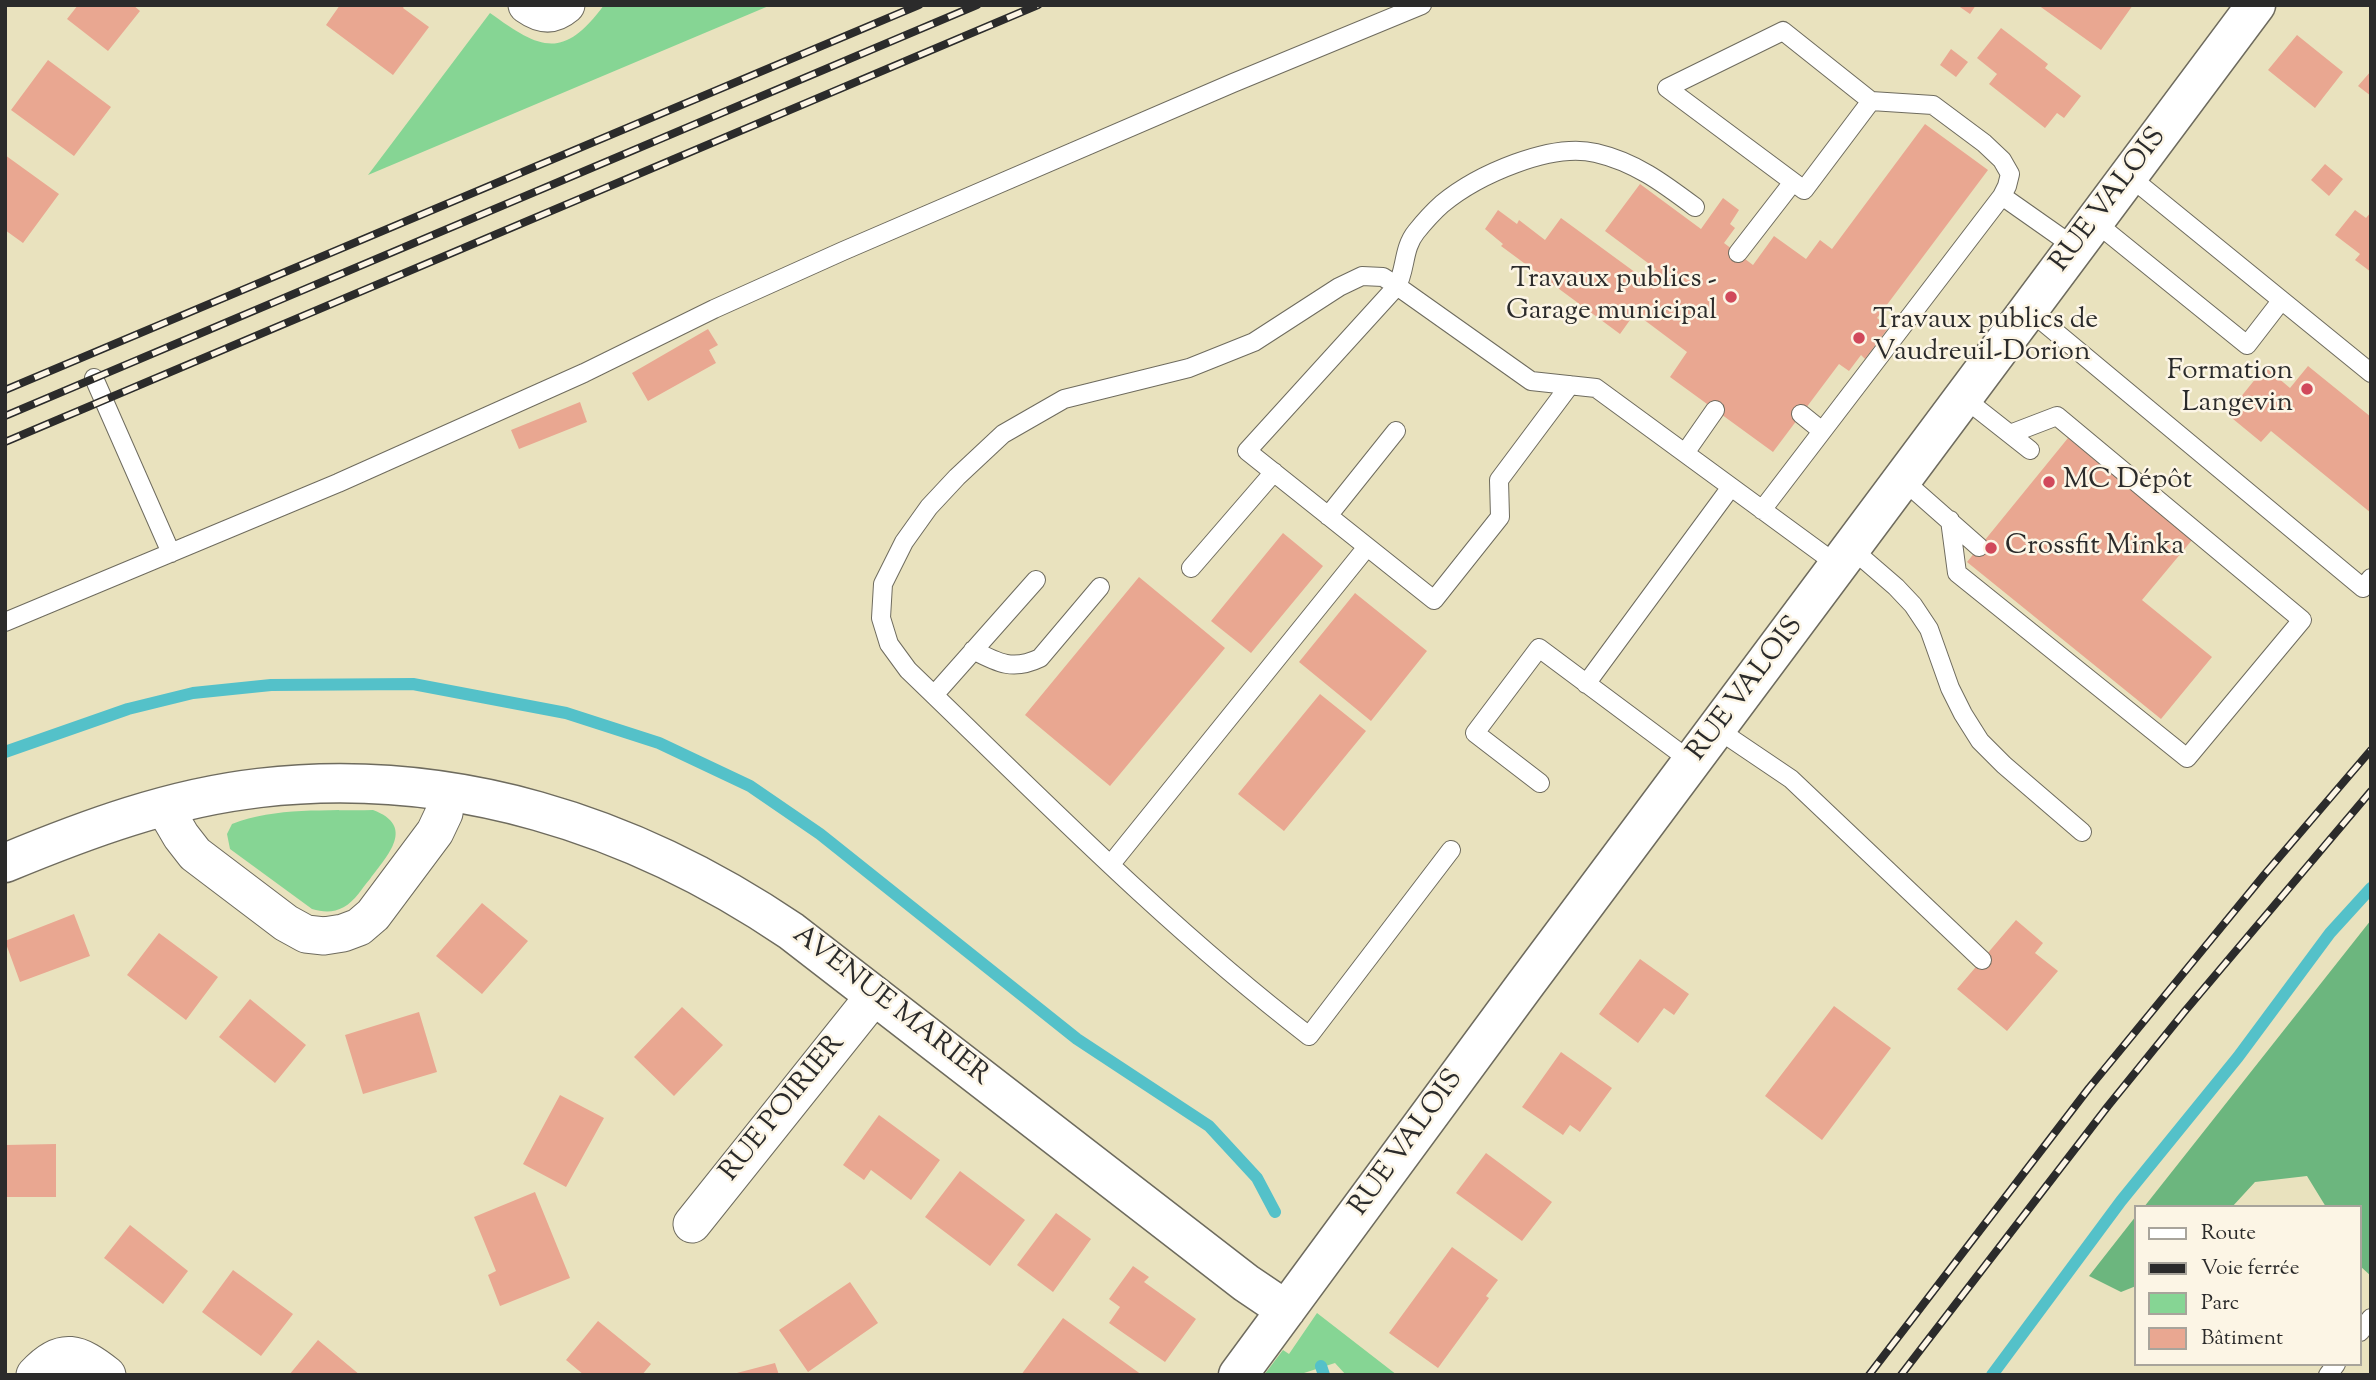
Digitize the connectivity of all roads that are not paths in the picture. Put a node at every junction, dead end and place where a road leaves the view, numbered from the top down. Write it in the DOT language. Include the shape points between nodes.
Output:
graph roads {
  1 [pos="1422,5"];
  2 [pos="2247,9"];
  3 [pos="1871,101"];
  4 [pos="2129,176"];
  5 [pos="1793,182"];
  6 [pos="2002,196"];
  7 [pos="1695,206"];
  8 [pos="2085,235"];
  9 [pos="1738,253"];
  10 [pos="1397,286"];
  11 [pos="2281,301"];
  12 [pos="2029,310"];
  13 [pos="2371,373"];
  14 [pos="94,378"];
  15 [pos="1570,385"];
  16 [pos="1964,398"];
  17 [pos="1715,410"];
  18 [pos="1801,415"];
  19 [pos="1396,431"];
  20 [pos="1822,431"];
  21 [pos="2010,434"];
  22 [pos="2029,450"];
  23 [pos="1685,453"];
  24 [pos="1274,472"];
  25 [pos="1903,481"];
  26 [pos="1731,487"];
  27 [pos="1762,510"];
  28 [pos="1328,516"];
  29 [pos="1950,520"];
  30 [pos="1367,547"];
  31 [pos="1979,547"];
  32 [pos="171,553"];
  33 [pos="1845,558"];
  34 [pos="1191,568"];
  35 [pos="2371,578"];
  36 [pos="1036,580"];
  37 [pos="1100,587"];
  38 [pos="5,622"];
  39 [pos="973,650"];
  40 [pos="1586,684"];
  41 [pos="934,695"];
  42 [pos="1717,729"];
  43 [pos="1692,762"];
  44 [pos="1539,783"];
  45 [pos="447,793"];
  46 [pos="164,807"];
  47 [pos="2082,832"];
  48 [pos="1451,850"];
  49 [pos="5,863"];
  50 [pos="1111,864"];
  51 [pos="1982,960"];
  52 [pos="875,995"];
  53 [pos="692,1224"];
  54 [pos="1286,1310"];
  55 [pos="49,1365"];
  56 [pos="107,1375"];
  57 [pos="1238,1375"];
  1 -- 32 [label="lane" via="843,251 351,478"];
  2 -- 4 [label="street, RUE VALOIS"];
  3 -- 5 [label="lane" via="1804,190"];
  3 -- 5 [label="lane" via="1783,31 1667,88"];
  3 -- 6 [label="lane" via="1933,105 2002,160 2010,174"];
  4 -- 8 [label="street, RUE VALOIS"];
  4 -- 11 [label="lane"];
  5 -- 9 [label="lane"];
  6 -- 8 [label="lane"];
  6 -- 20 [label="lane"];
  7 -- 10 [label="lane" via="1625,162 1593,152 1555,152 1477,181 1441,204 1414,234"];
  8 -- 11 [label="lane" via="2247,345"];
  8 -- 12 [label="street, RUE VALOIS"];
  10 -- 15 [label="lane" via="1531,381"];
  10 -- 24 [label="lane" via="1247,451"];
  10 -- 41 [label="lane" via="1383,277 1362,276 1254,342 1189,368 1064,399 1003,435 929,507 904,542 883,584 881,618 890,644"];
  11 -- 13 [label="lane"];
  12 -- 16 [label="street, RUE VALOIS"];
  12 -- 35 [label="lane" via="2363,588"];
  14 -- 32 [label="lane"];
  15 -- 23 [label="lane" via="1596,388"];
  15 -- 30 [label="lane" via="1499,480 1500,517 1434,600"];
  16 -- 21 [label="lane"];
  16 -- 25 [label="street, RUE VALOIS"];
  17 -- 23 [label="lane"];
  18 -- 20 [label="lane"];
  19 -- 28 [label="lane"];
  20 -- 27 [label="lane"];
  21 -- 22 [label="lane"];
  21 -- 29 [label="lane" via="2057,416 2302,620 2187,758 1957,573"];
  23 -- 26 [label="lane"];
  24 -- 28 [label="lane"];
  24 -- 34 [label="lane"];
  25 -- 29 [label="lane"];
  25 -- 33 [label="street, RUE VALOIS"];
  26 -- 27 [label="lane"];
  26 -- 40 [label="lane"];
  27 -- 33 [label="lane"];
  28 -- 30 [label="lane"];
  29 -- 31 [label="lane"];
  30 -- 50 [label="lane"];
  32 -- 38 [label="lane"];
  33 -- 42 [label="street, RUE VALOIS"];
  33 -- 47 [label="lane" via="1896,587 1929,629 1950,688 1980,741"];
  36 -- 39 [label="lane"];
  37 -- 39 [label="lane" via="1040,658 1026,665 1009,665"];
  39 -- 41 [label="lane"];
  40 -- 43 [label="lane"];
  40 -- 44 [label="lane" via="1539,648 1475,733"];
  41 -- 50 [label="lane"];
  42 -- 43 [label="street, RUE VALOIS"];
  42 -- 51 [label="lane" via="1791,779"];
  43 -- 54 [label="street, RUE VALOIS"];
  45 -- 46 [label="street, AVENUE MARIER" via="372,784 295,785"];
  45 -- 46 [label="street" via="435,832 373,915 359,927 324,936 306,934 286,923 195,854"];
  45 -- 52 [label="street, AVENUE MARIER" via="570,819 659,855 764,912"];
  46 -- 49 [label="street, AVENUE MARIER" via="79,833"];
  48 -- 50 [label="lane" via="1309,1036 1251,991"];
  52 -- 53 [label="street, RUE POIRIER"];
  52 -- 54 [label="street, AVENUE MARIER"];
  54 -- 57 [label="street, RUE VALOIS"];
  55 -- 56 [label="street" via="84,1357"];
}
